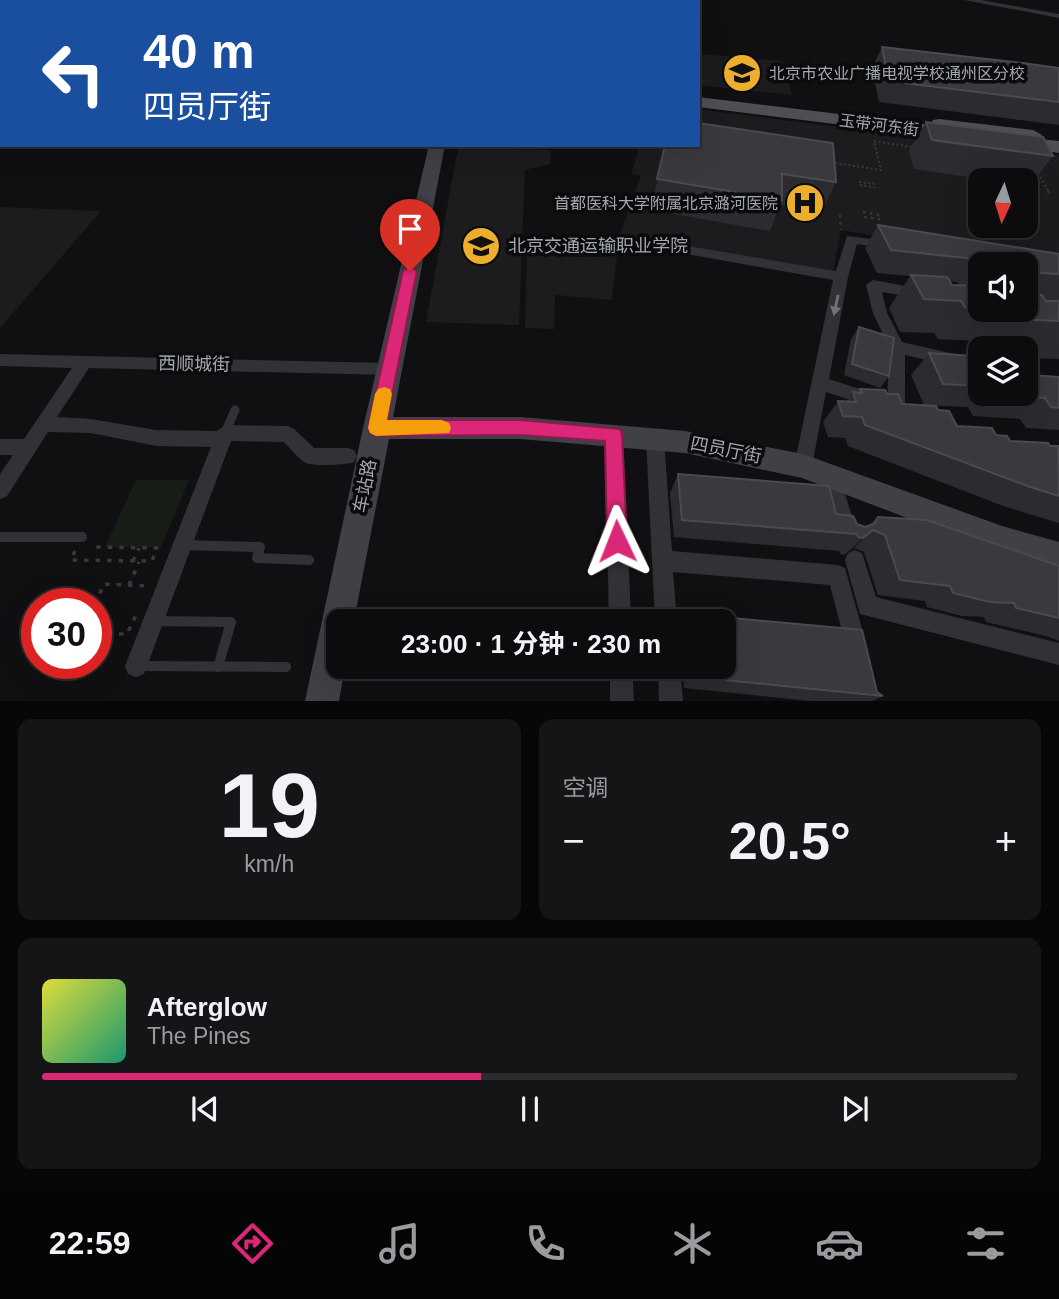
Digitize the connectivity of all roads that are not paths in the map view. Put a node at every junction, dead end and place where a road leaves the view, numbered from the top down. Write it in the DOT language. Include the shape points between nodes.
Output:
graph roads {
  1 [pos="968,0"];
  2 [pos="1059,16"];
  3 [pos="700,95"];
  4 [pos="700,102"];
  5 [pos="1059,139"];
  6 [pos="437,147"];
  7 [pos="1059,147"];
  8 [pos="618,238"];
  9 [pos="904,247"];
  10 [pos="841,277"];
  11 [pos="940,296"];
  12 [pos="897,348"];
  13 [pos="0,360"];
  14 [pos="85,361"];
  15 [pos="968,363"];
  16 [pos="389,369"];
  17 [pos="820,383"];
  18 [pos="234,410"];
  19 [pos="43,424"];
  20 [pos="376,428"];
  21 [pos="614,434"];
  22 [pos="224,436"];
  23 [pos="655,439"];
  24 [pos="0,447"];
  25 [pos="28,447"];
  26 [pos="348,456"];
  27 [pos="803,466"];
  28 [pos="830,475"];
  29 [pos="0,491"];
  30 [pos="846,532"];
  31 [pos="0,537"];
  32 [pos="85,542"];
  33 [pos="182,545"];
  34 [pos="1059,557"];
  35 [pos="309,560"];
  36 [pos="855,560"];
  37 [pos="662,561"];
  38 [pos="340,609"];
  39 [pos="620,609"];
  40 [pos="665,609"];
  41 [pos="146,614"];
  42 [pos="1059,654"];
  43 [pos="136,666"];
  44 [pos="218,667"];
  45 [pos="286,667"];
  46 [pos="863,675"];
  47 [pos="326,679"];
  48 [pos="621,679"];
  49 [pos="669,679"];
  50 [pos="322,701"];
  51 [pos="622,701"];
  52 [pos="671,701"];
  1 -- 2 [label="street"];
  3 -- 5 [label="main road, 玉带河东街"];
  4 -- 7 [label="main road, 玉带河东街"];
  6 -- 16 [label="street, 车站路"];
  8 -- 10 [label="street"];
  9 -- 10 [label="street" via="847,234"];
  10 -- 17 [label="street, one-way"];
  11 -- 12 [label="street" via="873,285"];
  12 -- 15 [label="street"];
  12 -- 17 [label="street" via="902,411"];
  13 -- 14 [label="street, 西顺城街"];
  14 -- 16 [label="street, 西顺城街"];
  14 -- 19 [label="street"];
  16 -- 20 [label="street, 车站路"];
  17 -- 27 [label="street"];
  18 -- 22 [label="lane"];
  19 -- 22 [label="street" via="91,426 156,438"];
  19 -- 25 [label="street"];
  20 -- 21 [label="street, 四员厅街" via="520,428"];
  20 -- 38 [label="street, 车站路"];
  21 -- 23 [label="street, 四员厅街"];
  21 -- 39 [label="street"];
  22 -- 26 [label="street" via="288,434 310,456"];
  22 -- 33 [label="street"];
  23 -- 27 [label="street, 四员厅街"];
  23 -- 37 [label="street"];
  24 -- 25 [label="street"];
  25 -- 29 [label="street"];
  27 -- 28 [label="street, 四员厅街"];
  28 -- 30 [label="street"];
  28 -- 34 [label="street, 四员厅街"];
  31 -- 32 [label="lane"];
  33 -- 35 [label="lane" via="260,547 257,558"];
  33 -- 41 [label="street"];
  36 -- 42 [label="street" via="868,606"];
  37 -- 40 [label="street"];
  37 -- 46 [label="street" via="838,575"];
  41 -- 43 [label="street"];
  41 -- 44 [label="lane" via="231,622"];
  43 -- 44 [label="lane"];
  44 -- 45 [label="lane"];
  47 -- 50 [label="street, 车站路"];
  48 -- 51 [label="street"];
  49 -- 52 [label="street"];
}
